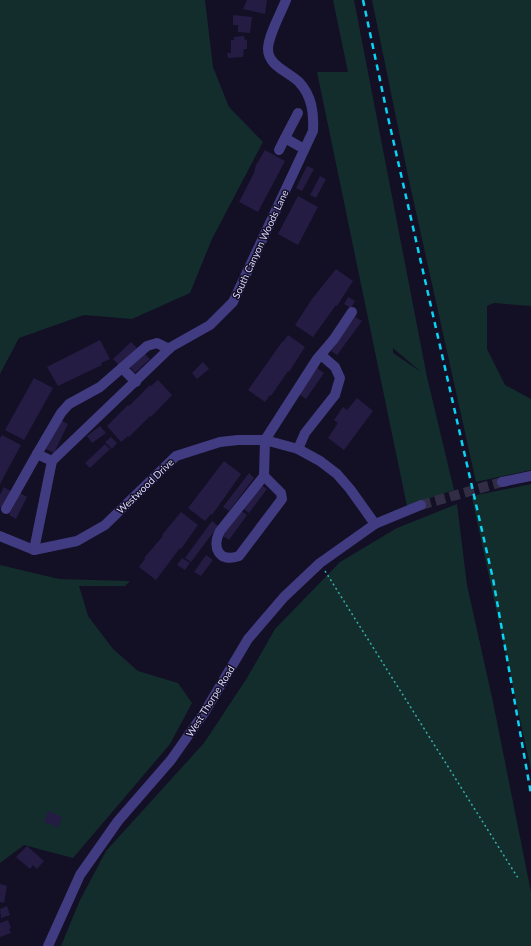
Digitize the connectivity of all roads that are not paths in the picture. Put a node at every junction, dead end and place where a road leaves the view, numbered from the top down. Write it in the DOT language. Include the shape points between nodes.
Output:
graph roads {
  1 [pos="286,0"];
  2 [pos="298,113"];
  3 [pos="285,138"];
  4 [pos="304,149"];
  5 [pos="279,150"];
  6 [pos="352,312"];
  7 [pos="169,349"];
  8 [pos="321,355"];
  9 [pos="122,368"];
  10 [pos="136,382"];
  11 [pos="265,440"];
  12 [pos="298,449"];
  13 [pos="37,454"];
  14 [pos="52,461"];
  15 [pos="264,476"];
  16 [pos="531,476"];
  17 [pos="502,482"];
  18 [pos="421,505"];
  19 [pos="6,509"];
  20 [pos="375,524"];
  21 [pos="0,536"];
  22 [pos="34,550"];
  23 [pos="48,946"];
  1 -- 4 [label="street, South Canyon Woods Lane" via="269,41 268,50 269,57 298,82 311,102 313,131"];
  2 -- 3 [label="street"];
  3 -- 4 [label="street"];
  3 -- 5 [label="street"];
  4 -- 7 [label="street, South Canyon Woods Lane" via="233,302 210,325"];
  6 -- 8 [label="street"];
  7 -- 9 [label="street" via="152,343"];
  7 -- 10 [label="street, South Canyon Woods Lane"];
  8 -- 11 [label="street"];
  8 -- 12 [label="street" via="335,367 340,378 335,395 305,433"];
  9 -- 10 [label="street"];
  9 -- 13 [label="street" via="100,387 64,408"];
  10 -- 14 [label="street, South Canyon Woods Lane"];
  11 -- 12 [label="street, Westwood Drive"];
  11 -- 15 [label="street"];
  11 -- 22 [label="street, Westwood Drive" via="220,442 176,456 105,525 77,542"];
  12 -- 20 [label="street, Westwood Drive" via="337,474"];
  13 -- 14 [label="street"];
  13 -- 19 [label="street"];
  14 -- 22 [label="street"];
  15 -- 15 [label="street" via="220,531 215,541 216,549 227,558 239,556 282,499 281,493"];
  16 -- 17 [label="street"];
  18 -- 20 [label="street, West Thorpe Road"];
  20 -- 23 [label="street, West Thorpe Road" via="320,563 284,597 248,639 204,714 171,760 118,821 80,875"];
  21 -- 22 [label="street"];
}
